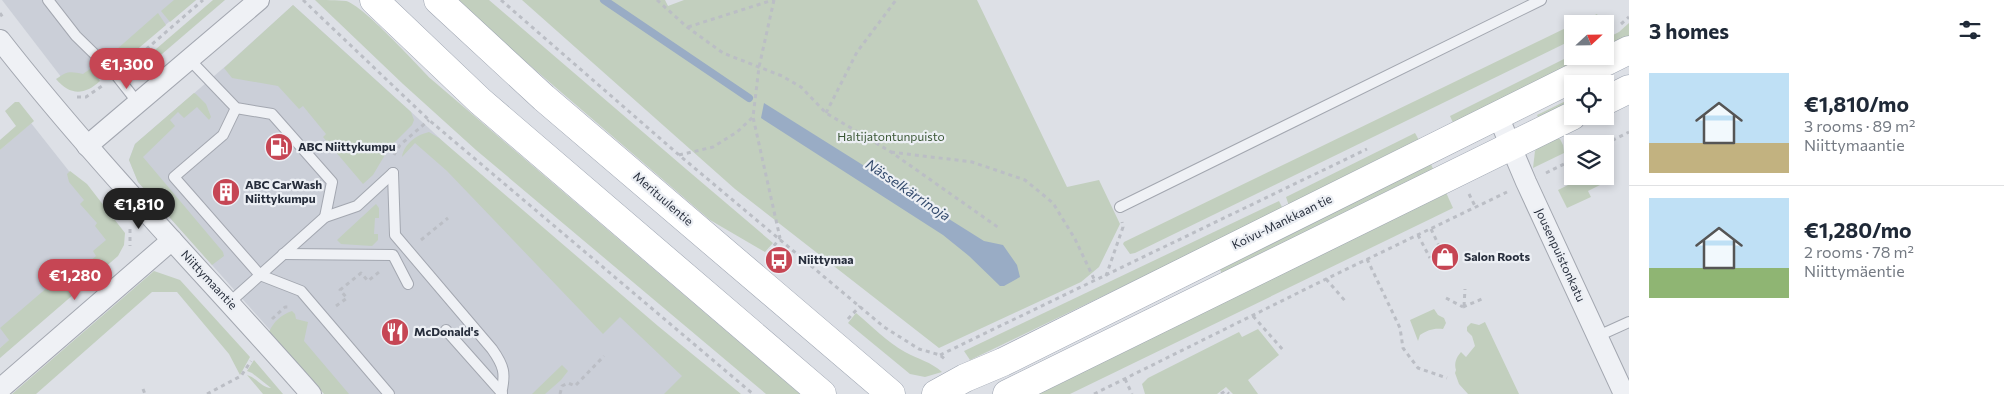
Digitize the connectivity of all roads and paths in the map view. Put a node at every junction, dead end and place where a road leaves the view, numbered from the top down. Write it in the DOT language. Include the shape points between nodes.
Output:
graph roads {
  1 [pos="48,0"];
  2 [pos="203,0"];
  3 [pos="258,0"];
  4 [pos="303,0"];
  5 [pos="374,0"];
  6 [pos="438,0"];
  7 [pos="501,0"];
  8 [pos="657,0"];
  9 [pos="773,0"];
  10 [pos="896,0"];
  11 [pos="1541,0"];
  12 [pos="688,27"];
  13 [pos="0,40"];
  14 [pos="1629,50"];
  15 [pos="189,59"];
  16 [pos="759,67"];
  17 [pos="116,75"];
  18 [pos="1629,89"];
  19 [pos="74,96"];
  20 [pos="1614,96"];
  21 [pos="138,103"];
  22 [pos="236,108"];
  23 [pos="826,113"];
  24 [pos="1498,116"];
  25 [pos="754,117"];
  26 [pos="429,120"];
  27 [pos="1564,120"];
  28 [pos="1629,132"];
  29 [pos="1614,140"];
  30 [pos="86,146"];
  31 [pos="1510,146"];
  32 [pos="1368,148"];
  33 [pos="891,152"];
  34 [pos="679,154"];
  35 [pos="1564,164"];
  36 [pos="393,173"];
  37 [pos="1526,182"];
  38 [pos="1120,207"];
  39 [pos="326,217"];
  40 [pos="448,218"];
  41 [pos="999,228"];
  42 [pos="1431,229"];
  43 [pos="396,235"];
  44 [pos="1418,235"];
  45 [pos="780,238"];
  46 [pos="172,240"];
  47 [pos="408,251"];
  48 [pos="769,252"];
  49 [pos="1442,252"];
  50 [pos="284,254"];
  51 [pos="1430,258"];
  52 [pos="394,259"];
  53 [pos="1367,259"];
  54 [pos="260,275"];
  55 [pos="1105,276"];
  56 [pos="1326,279"];
  57 [pos="1095,281"];
  58 [pos="408,284"];
  59 [pos="1465,289"];
  60 [pos="1446,298"];
  61 [pos="1482,299"];
  62 [pos="230,302"];
  63 [pos="1346,302"];
  64 [pos="860,306"];
  65 [pos="1464,307"];
  66 [pos="320,313"];
  67 [pos="1253,316"];
  68 [pos="848,319"];
  69 [pos="1629,322"];
  70 [pos="446,330"];
  71 [pos="258,334"];
  72 [pos="1598,336"];
  73 [pos="1284,351"];
  74 [pos="604,356"];
  75 [pos="251,362"];
  76 [pos="1447,378"];
  77 [pos="1125,379"];
  78 [pos="0,389"];
  79 [pos="142,389"];
  80 [pos="145,394"];
  81 [pos="207,394"];
  82 [pos="310,394"];
  83 [pos="389,394"];
  84 [pos="502,394"];
  85 [pos="560,394"];
  86 [pos="753,394"];
  87 [pos="822,394"];
  88 [pos="891,394"];
  89 [pos="936,394"];
  90 [pos="1007,394"];
  91 [pos="1094,394"];
  92 [pos="1132,394"];
  93 [pos="1221,394"];
  94 [pos="1229,394"];
  95 [pos="1624,394"];
  1 -- 17 [label="lane" via="76,36"];
  2 -- 17 [label="path"];
  3 -- 15 [label="street"];
  4 -- 26 [label="path"];
  5 -- 87 [label="main road" via="480,101"];
  6 -- 88 [label="main road, Merituulentie" via="544,98"];
  7 -- 34 [label="path"];
  8 -- 12 [label="path"];
  9 -- 12 [label="path"];
  9 -- 16 [label="path"];
  10 -- 23 [label="path" via="856,52"];
  11 -- 38 [label="lane"];
  12 -- 16 [label="path" via="723,53"];
  13 -- 30 [label="street, Niittymaantie"];
  14 -- 24 [label="main road, Koivu-Mankkaan tie"];
  15 -- 21 [label="street"];
  15 -- 22 [label="lane"];
  16 -- 23 [label="path" via="801,87"];
  16 -- 25 [label="path"];
  17 -- 19 [label="path" via="86,97"];
  17 -- 21 [label="lane"];
  18 -- 20 [label="main road"];
  21 -- 30 [label="street"];
  22 -- 39 [label="lane" via="272,114 332,182"];
  22 -- 54 [label="lane" via="223,136 174,177"];
  23 -- 33 [label="path"];
  24 -- 31 [label="street, Jousenpuistonkatu"];
  24 -- 89 [label="main road, Koivu-Mankkaan tie"];
  25 -- 34 [label="path" via="713,147"];
  25 -- 45 [label="path"];
  26 -- 36 [label="path" via="400,145 393,156"];
  26 -- 86 [label="path"];
  27 -- 31 [label="main road"];
  28 -- 29 [label="path"];
  30 -- 46 [label="street, Niittymaantie"];
  31 -- 37 [label="street, Jousenpuistonkatu"];
  31 -- 90 [label="main road"];
  32 -- 55 [label="path"];
  33 -- 41 [label="path"];
  33 -- 57 [label="path" via="972,162 1026,180 1053,204 1075,239"];
  34 -- 45 [label="path"];
  35 -- 37 [label="path"];
  36 -- 39 [label="lane" via="357,206"];
  36 -- 43 [label="lane"];
  37 -- 42 [label="path"];
  37 -- 72 [label="street, Jousenpuistonkatu"];
  38 -- 55 [label="path" via="1123,227"];
  39 -- 50 [label="lane"];
  40 -- 47 [label="path"];
  42 -- 44 [label="path"];
  42 -- 49 [label="path"];
  43 -- 47 [label="lane"];
  43 -- 52 [label="lane"];
  44 -- 51 [label="path"];
  44 -- 53 [label="path"];
  45 -- 48 [label="path"];
  45 -- 64 [label="path"];
  46 -- 62 [label="street, Niittymaantie"];
  46 -- 78 [label="street"];
  47 -- 84 [label="lane" via="492,349 503,366"];
  50 -- 52 [label="lane"];
  50 -- 54 [label="lane"];
  52 -- 58 [label="lane"];
  52 -- 66 [label="path" via="388,268 366,282 361,273 340,290 348,297 331,310"];
  53 -- 56 [label="path"];
  53 -- 76 [label="path" via="1400,328 1403,348 1418,368"];
  54 -- 62 [label="lane"];
  54 -- 66 [label="lane" via="301,291"];
  55 -- 57 [label="path"];
  56 -- 63 [label="path"];
  56 -- 67 [label="path"];
  57 -- 64 [label="path" via="940,355 919,348 884,328"];
  59 -- 65 [label="path"];
  60 -- 65 [label="path"];
  61 -- 65 [label="path"];
  62 -- 71 [label="street, Niittymaantie"];
  64 -- 68 [label="path"];
  66 -- 71 [label="path" via="305,314 295,307 285,307"];
  66 -- 83 [label="lane"];
  67 -- 73 [label="path"];
  67 -- 77 [label="path"];
  69 -- 72 [label="lane"];
  70 -- 84 [label="lane"];
  71 -- 82 [label="street, Niittymaantie"];
  72 -- 95 [label="street, Jousenpuistonkatu"];
  74 -- 85 [label="path" via="575,386 568,382 562,386"];
  75 -- 81 [label="path" via="242,376"];
  77 -- 91 [label="path"];
  77 -- 92 [label="path"];
  79 -- 80 [label="path"];
  93 -- 94 [label="path" via="1225,391"];
}
